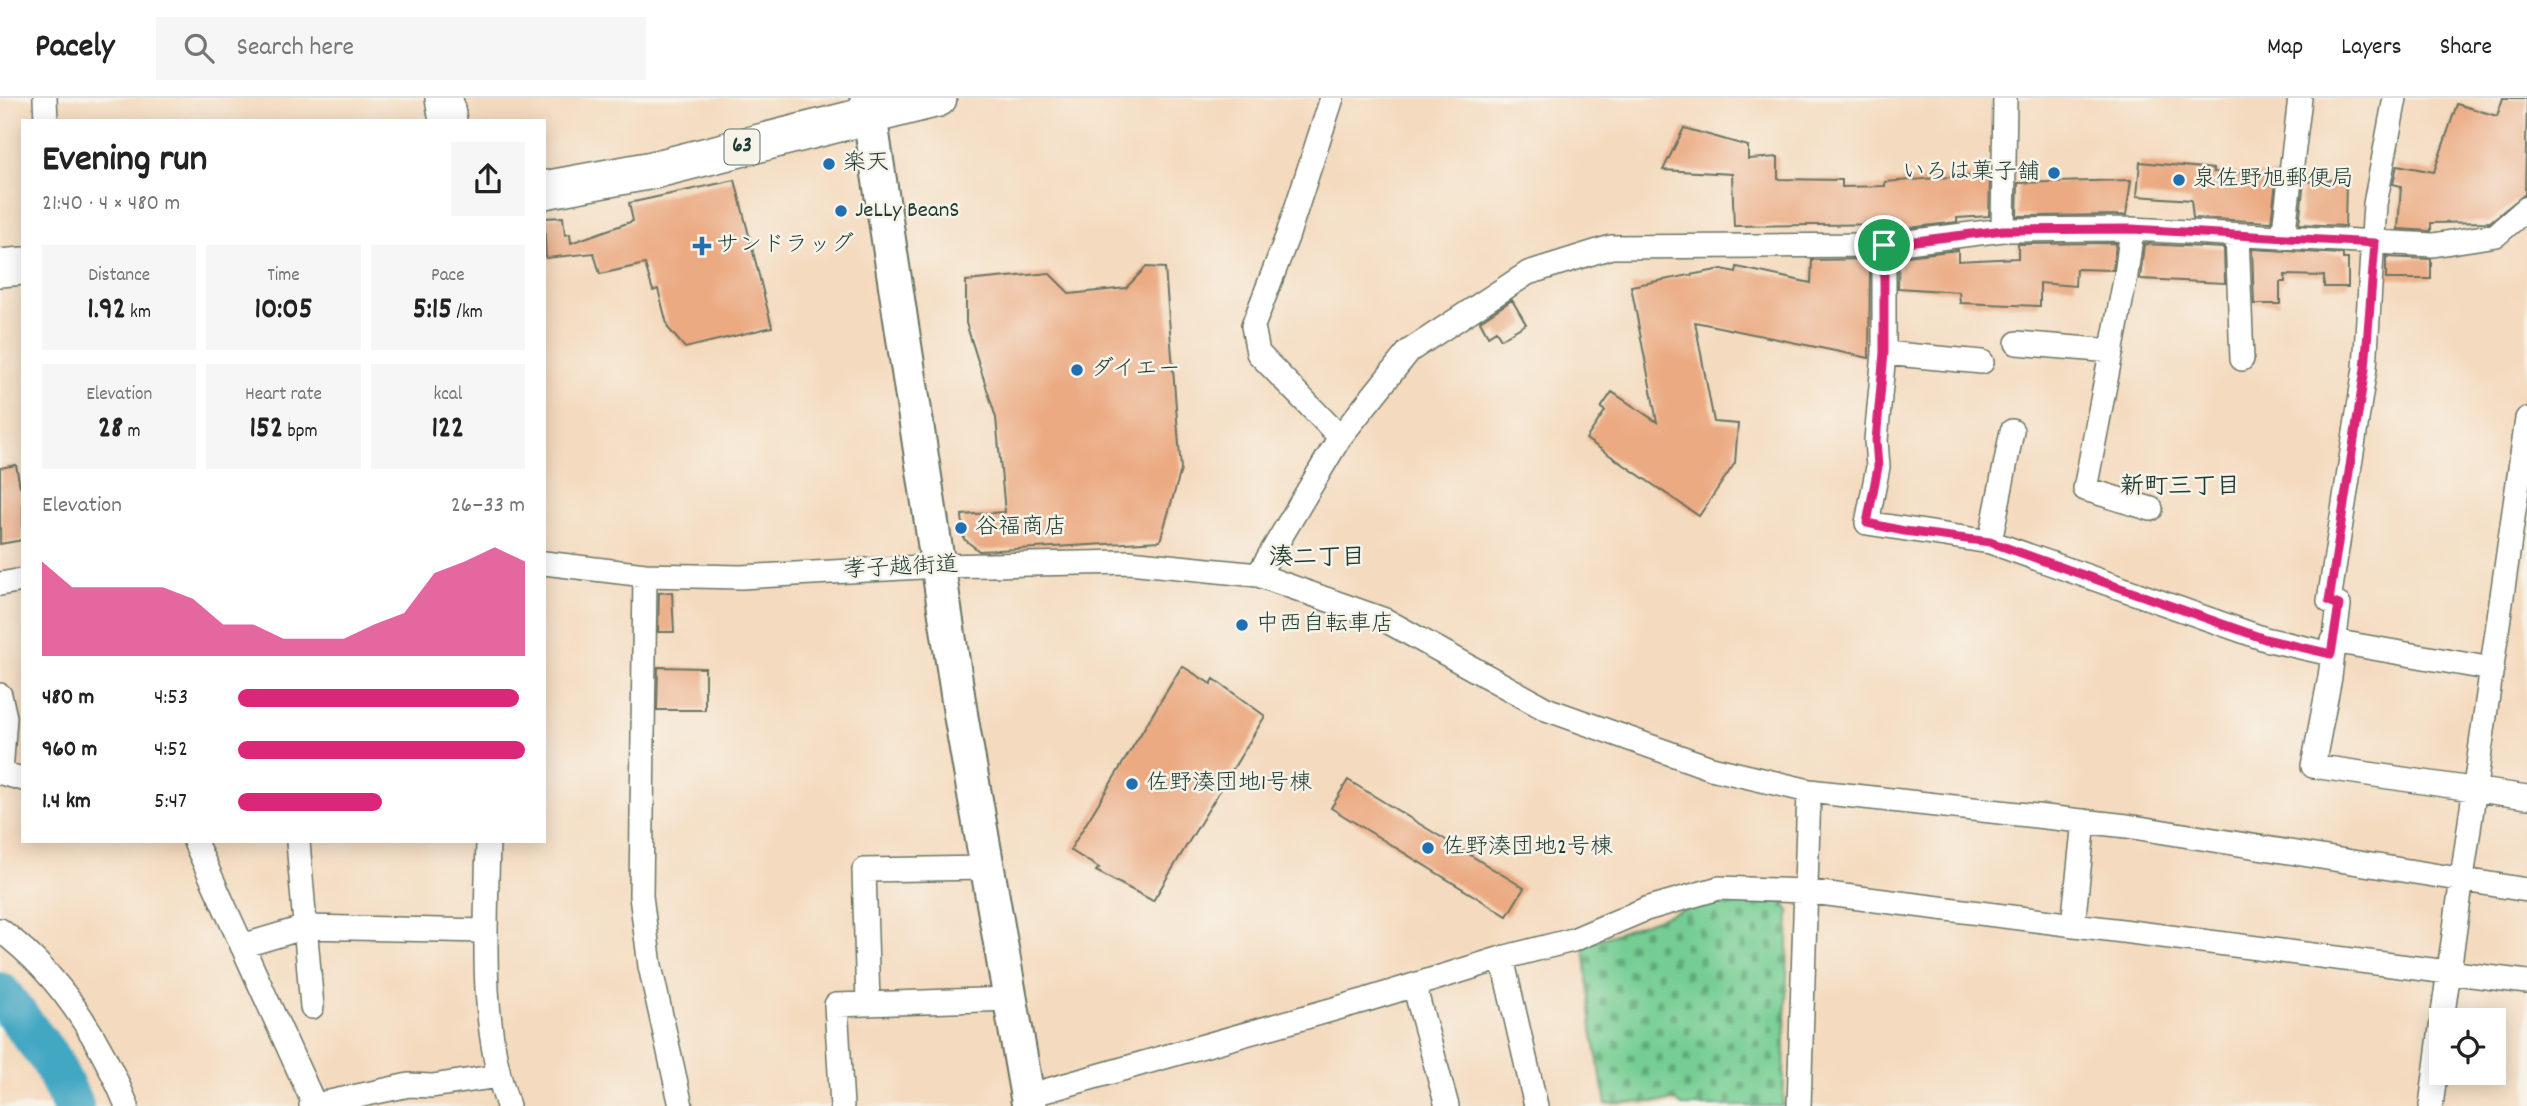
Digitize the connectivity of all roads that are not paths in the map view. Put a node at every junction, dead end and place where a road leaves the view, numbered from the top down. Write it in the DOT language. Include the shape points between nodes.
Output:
graph roads {
  1 [pos="45,98"];
  2 [pos="444,98"];
  3 [pos="938,98"];
  4 [pos="1332,98"];
  5 [pos="2005,98"];
  6 [pos="2300,98"];
  7 [pos="2395,98"];
  8 [pos="868,106"];
  9 [pos="46,119"];
  10 [pos="448,119"];
  11 [pos="546,190"];
  12 [pos="2527,208"];
  13 [pos="2132,229"];
  14 [pos="2003,230"];
  15 [pos="2237,235"];
  16 [pos="2283,238"];
  17 [pos="2375,243"];
  18 [pos="1884,245"];
  19 [pos="21,266"];
  20 [pos="0,268"];
  21 [pos="2017,343"];
  22 [pos="2112,351"];
  23 [pos="1884,353"];
  24 [pos="2242,359"];
  25 [pos="1982,362"];
  26 [pos="2527,419"];
  27 [pos="2012,431"];
  28 [pos="1340,437"];
  29 [pos="2151,509"];
  30 [pos="1990,542"];
  31 [pos="546,563"];
  32 [pos="940,566"];
  33 [pos="645,575"];
  34 [pos="1258,575"];
  35 [pos="21,580"];
  36 [pos="0,584"];
  37 [pos="2332,648"];
  38 [pos="2491,669"];
  39 [pos="0,695"];
  40 [pos="21,778"];
  41 [pos="2475,787"];
  42 [pos="1809,791"];
  43 [pos="2527,797"];
  44 [pos="2084,821"];
  45 [pos="195,843"];
  46 [pos="298,843"];
  47 [pos="488,843"];
  48 [pos="987,868"];
  49 [pos="2462,880"];
  50 [pos="2527,890"];
  51 [pos="1804,891"];
  52 [pos="2073,925"];
  53 [pos="306,927"];
  54 [pos="0,930"];
  55 [pos="485,931"];
  56 [pos="242,946"];
  57 [pos="1502,958"];
  58 [pos="2449,972"];
  59 [pos="2527,982"];
  60 [pos="1414,985"];
  61 [pos="1010,999"];
  62 [pos="868,1003"];
  63 [pos="312,1007"];
  64 [pos="2444,1008"];
  65 [pos="499,1076"];
  66 [pos="2434,1085"];
  67 [pos="1025,1103"];
  68 [pos="127,1106"];
  69 [pos="313,1106"];
  70 [pos="508,1106"];
  71 [pos="681,1106"];
  72 [pos="842,1106"];
  73 [pos="1447,1106"];
  74 [pos="1536,1106"];
  75 [pos="1799,1106"];
  76 [pos="2431,1106"];
  1 -- 9 [label="street"];
  2 -- 10 [label="main road"];
  3 -- 8 [label="main road, 63"];
  4 -- 28 [label="street" via="1253,326 1258,354"];
  5 -- 14 [label="street"];
  6 -- 16 [label="street"];
  7 -- 17 [label="street" via="2375,204"];
  8 -- 11 [label="main road, 63" via="653,170"];
  8 -- 32 [label="street"];
  12 -- 17 [label="street" via="2496,235 2433,245"];
  13 -- 14 [label="street"];
  13 -- 15 [label="street"];
  13 -- 22 [label="street"];
  14 -- 18 [label="street"];
  15 -- 16 [label="street"];
  15 -- 24 [label="street"];
  16 -- 17 [label="street"];
  17 -- 37 [label="street" via="2365,369 2329,601 2339,605"];
  18 -- 23 [label="street"];
  18 -- 28 [label="street" via="1611,247 1528,273 1409,351"];
  19 -- 20 [label="main road"];
  21 -- 22 [label="street"];
  22 -- 29 [label="street" via="2085,489"];
  23 -- 25 [label="street"];
  23 -- 30 [label="street" via="1878,467 1867,523"];
  26 -- 38 [label="street"];
  27 -- 30 [label="street"];
  28 -- 34 [label="street"];
  30 -- 37 [label="street" via="2265,639"];
  31 -- 33 [label="street, 孝子越街道"];
  32 -- 33 [label="street, 孝子越街道" via="741,577"];
  32 -- 34 [label="street, 孝子越街道" via="1129,562"];
  32 -- 48 [label="street"];
  33 -- 71 [label="street" via="641,897 650,966"];
  34 -- 42 [label="street, 孝子越街道" via="1385,620 1546,709 1711,768"];
  35 -- 36 [label="street"];
  37 -- 38 [label="street"];
  37 -- 41 [label="street" via="2313,766"];
  38 -- 41 [label="street"];
  39 -- 40 [label="street" via="5,717 1,773"];
  41 -- 43 [label="street"];
  41 -- 49 [label="street"];
  42 -- 44 [label="street, 孝子越街道"];
  42 -- 51 [label="street"];
  44 -- 49 [label="street, 孝子越街道"];
  44 -- 52 [label="street"];
  45 -- 56 [label="street"];
  46 -- 53 [label="street"];
  47 -- 55 [label="street"];
  48 -- 61 [label="street"];
  48 -- 62 [label="street" via="864,870"];
  49 -- 50 [label="street, 孝子越街道"];
  49 -- 58 [label="street"];
  51 -- 52 [label="street"];
  51 -- 57 [label="street" via="1719,888 1646,909 1573,940"];
  51 -- 75 [label="street"];
  52 -- 58 [label="street"];
  53 -- 55 [label="street"];
  53 -- 56 [label="street"];
  53 -- 63 [label="street"];
  54 -- 68 [label="street" via="42,967 81,1016"];
  55 -- 65 [label="street" via="485,975"];
  56 -- 69 [label="street"];
  57 -- 60 [label="street"];
  57 -- 74 [label="street"];
  58 -- 59 [label="street"];
  58 -- 64 [label="street"];
  60 -- 67 [label="street"];
  60 -- 73 [label="street"];
  61 -- 62 [label="street"];
  61 -- 67 [label="street"];
  62 -- 72 [label="street" via="836,1005"];
  65 -- 69 [label="street" via="409,1085"];
  65 -- 70 [label="street"];
  66 -- 76 [label="street"];
}
